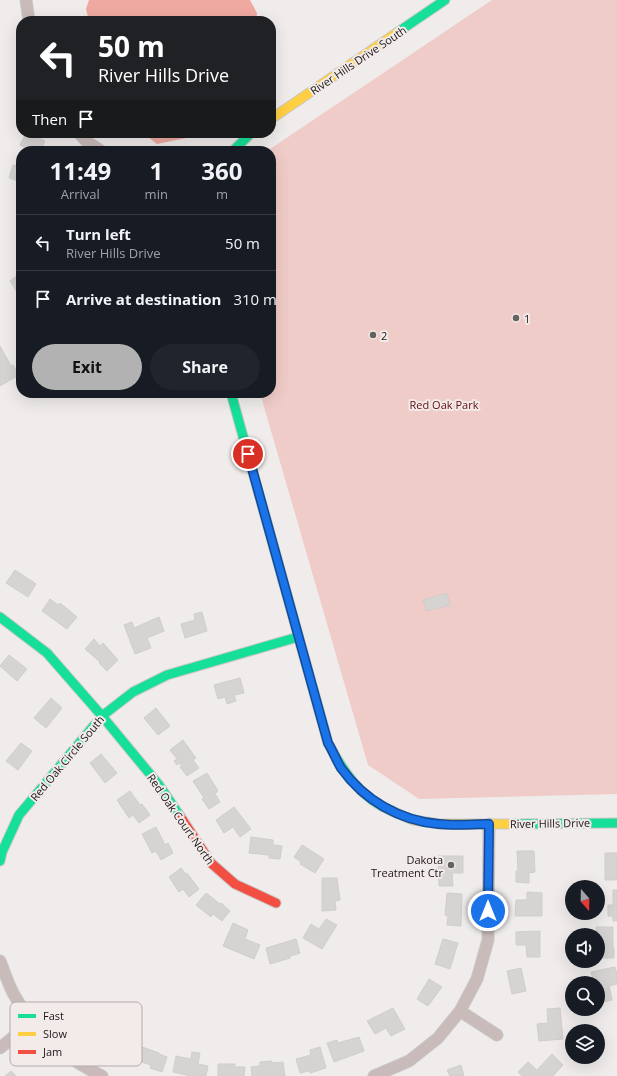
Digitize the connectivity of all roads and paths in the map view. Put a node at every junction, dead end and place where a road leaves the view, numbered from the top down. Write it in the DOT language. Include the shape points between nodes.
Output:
graph roads {
  1 [pos="26,0"];
  2 [pos="445,0"];
  3 [pos="28,16"];
  4 [pos="276,116"];
  5 [pos="83,138"];
  6 [pos="246,138"];
  7 [pos="93,146"];
  8 [pos="238,146"];
  9 [pos="232,398"];
  10 [pos="0,618"];
  11 [pos="298,637"];
  12 [pos="102,716"];
  13 [pos="617,823"];
  14 [pos="489,824"];
  15 [pos="0,861"];
  16 [pos="276,903"];
  17 [pos="0,961"];
  18 [pos="19,1002"];
  19 [pos="460,1011"];
  20 [pos="497,1035"];
  21 [pos="10,1040"];
  22 [pos="0,1048"];
  23 [pos="83,1066"];
  24 [pos="102,1076"];
  25 [pos="374,1076"];
  1 -- 3 [label="street"];
  2 -- 4 [label="street, River Hills Drive South"];
  5 -- 7 [label="street"];
  6 -- 8 [label="street"];
  9 -- 11 [label="street, River Hills Drive"];
  10 -- 12 [label="street, Red Oak Court North" via="47,653"];
  11 -- 12 [label="street, Red Oak Circle South" via="167,675 133,692"];
  11 -- 14 [label="street, River Hills Drive" via="328,743 341,767 358,788 384,808 413,820 440,824"];
  12 -- 15 [label="street, Red Oak Circle South" via="19,815"];
  12 -- 16 [label="street, Red Oak Court North" via="159,785 211,863 235,884"];
  13 -- 14 [label="street, River Hills Drive"];
  14 -- 19 [label="street" via="488,940 477,979"];
  17 -- 18 [label="street"];
  19 -- 20 [label="street"];
  19 -- 25 [label="street" via="438,1038 410,1061"];
  21 -- 22 [label="street"];
  23 -- 24 [label="street"];
}
